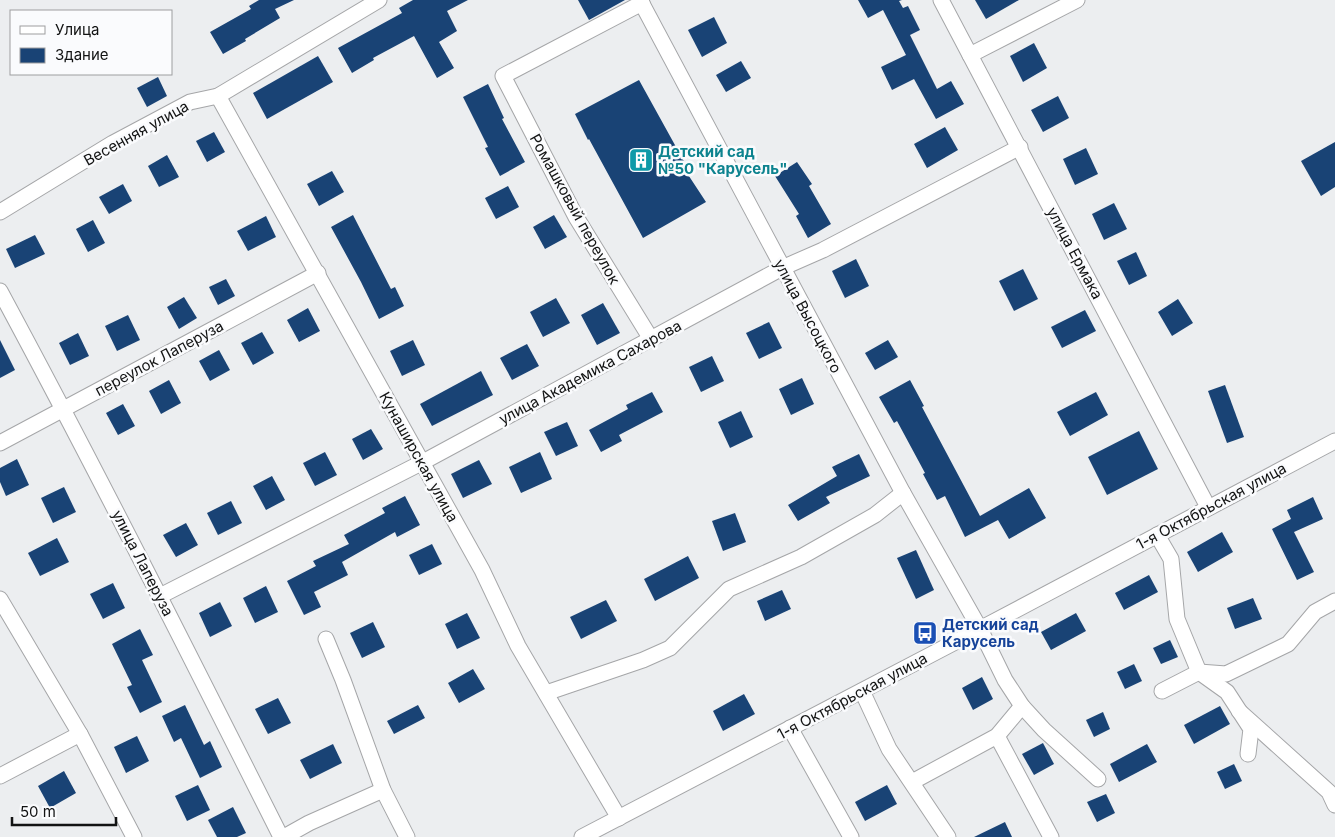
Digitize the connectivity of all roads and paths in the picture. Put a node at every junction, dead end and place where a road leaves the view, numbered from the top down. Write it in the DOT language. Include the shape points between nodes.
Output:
graph roads {
  1 [pos="378,0"];
  2 [pos="941,0"];
  3 [pos="1077,0"];
  4 [pos="641,1"];
  5 [pos="970,55"];
  6 [pos="218,96"];
  7 [pos="1020,147"];
  8 [pos="0,212"];
  9 [pos="782,268"];
  10 [pos="318,273"];
  11 [pos="0,291"];
  12 [pos="651,339"];
  13 [pos="64,409"];
  14 [pos="1335,441"];
  15 [pos="0,443"];
  16 [pos="422,462"];
  17 [pos="903,493"];
  18 [pos="1208,507"];
  19 [pos="1157,535"];
  20 [pos="160,596"];
  21 [pos="0,599"];
  22 [pos="1335,601"];
  23 [pos="980,629"];
  24 [pos="326,639"];
  25 [pos="1199,672"];
  26 [pos="862,691"];
  27 [pos="1162,691"];
  28 [pos="546,693"];
  29 [pos="1022,706"];
  30 [pos="1239,711"];
  31 [pos="790,728"];
  32 [pos="80,734"];
  33 [pos="997,736"];
  34 [pos="1248,754"];
  35 [pos="0,776"];
  36 [pos="1098,780"];
  37 [pos="912,782"];
  38 [pos="383,790"];
  39 [pos="1335,805"];
  40 [pos="619,818"];
  41 [pos="134,837"];
  42 [pos="282,837"];
  43 [pos="407,837"];
  44 [pos="582,837"];
  45 [pos="851,837"];
  46 [pos="948,837"];
  47 [pos="1050,837"];
  1 -- 6 [label="street, Весенняя улица"];
  2 -- 5 [label="street, улица Ермака"];
  3 -- 5 [label="street"];
  4 -- 9 [label="street, улица Высоцкого"];
  4 -- 12 [label="street, Ромашковый переулок" via="503,76 576,217"];
  5 -- 7 [label="street, улица Ермака"];
  6 -- 8 [label="street, Весенняя улица" via="182,106 113,143"];
  6 -- 10 [label="street, Кунаширская улица"];
  7 -- 9 [label="street, улица Академика Сахарова"];
  7 -- 18 [label="street, улица Ермака"];
  9 -- 12 [label="street, улица Академика Сахарова"];
  9 -- 17 [label="street, улица Высоцкого"];
  10 -- 13 [label="street, переулок Лаперуза"];
  10 -- 16 [label="street, Кунаширская улица"];
  11 -- 13 [label="street, улица Лаперуза"];
  12 -- 16 [label="street, улица Академика Сахарова"];
  13 -- 15 [label="street, переулок Лаперуза"];
  13 -- 20 [label="street, улица Лаперуза"];
  14 -- 18 [label="street, 1-я Октябрьская улица"];
  16 -- 20 [label="street, улица Академика Сахарова"];
  16 -- 28 [label="street, Кунаширская улица"];
  17 -- 23 [label="street, улица Высоцкого"];
  17 -- 28 [label="street" via="875,515 801,557 729,588 670,648"];
  18 -- 19 [label="street, 1-я Октябрьская улица"];
  19 -- 23 [label="street, 1-я Октябрьская улица"];
  19 -- 25 [label="street" via="1171,559 1177,619"];
  20 -- 42 [label="street, улица Лаперуза"];
  21 -- 32 [label="street"];
  22 -- 25 [label="street" via="1315,612 1288,644 1226,674"];
  23 -- 26 [label="street, 1-я Октябрьская улица"];
  23 -- 29 [label="street, улица Высоцкого"];
  24 -- 38 [label="street"];
  25 -- 27 [label="street"];
  25 -- 30 [label="street" via="1227,692"];
  26 -- 31 [label="street, 1-я Октябрьская улица"];
  26 -- 37 [label="street" via="889,749"];
  28 -- 40 [label="street, Кунаширская улица"];
  29 -- 33 [label="street"];
  29 -- 36 [label="street, улица Высоцкого"];
  30 -- 34 [label="street" via="1251,729"];
  30 -- 39 [label="street" via="1329,792"];
  31 -- 40 [label="street, 1-я Октябрьская улица"];
  31 -- 45 [label="street"];
  32 -- 35 [label="street"];
  32 -- 41 [label="street"];
  33 -- 37 [label="street"];
  33 -- 47 [label="street"];
  37 -- 46 [label="street"];
  38 -- 42 [label="street"];
  38 -- 43 [label="street"];
  40 -- 44 [label="street, 1-я Октябрьская улица"];
}
